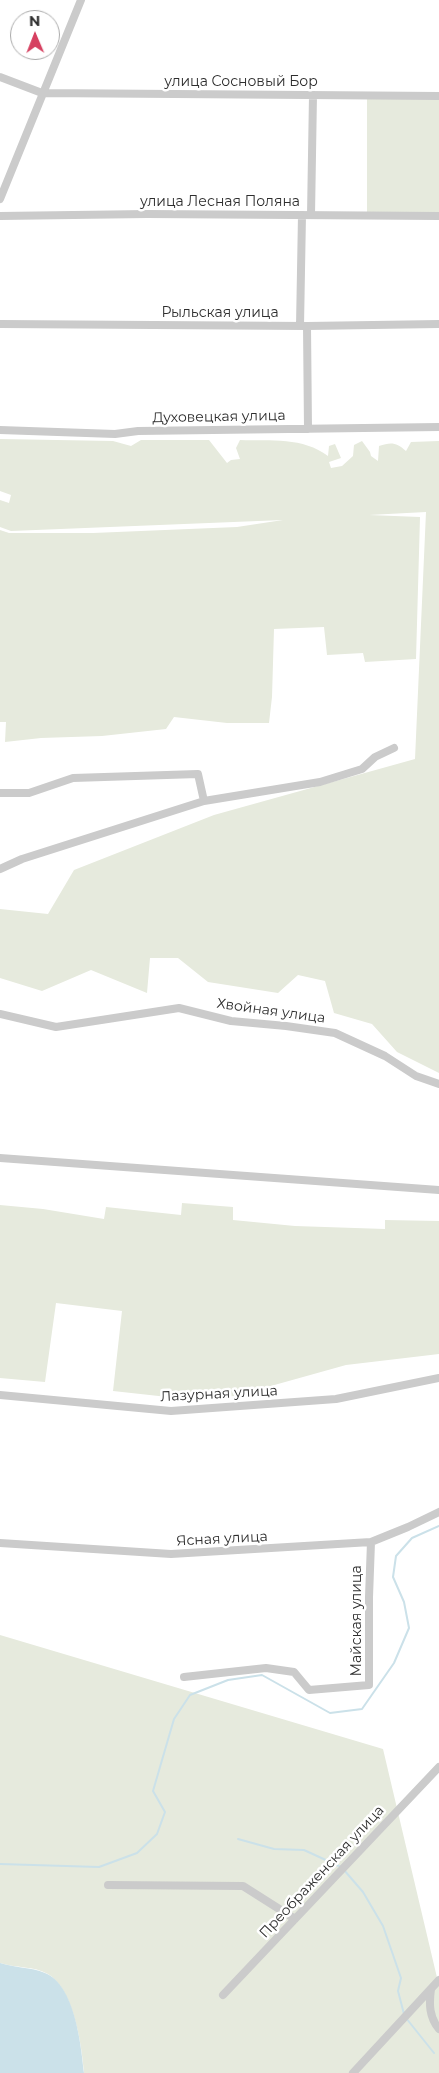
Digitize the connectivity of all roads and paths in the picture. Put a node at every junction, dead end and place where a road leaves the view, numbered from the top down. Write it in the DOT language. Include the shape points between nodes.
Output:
graph roads {
  1 [pos="81,0"];
  2 [pos="0,77"];
  3 [pos="42,93"];
  4 [pos="313,95"];
  5 [pos="439,96"];
  6 [pos="0,199"];
  7 [pos="302,215"];
  8 [pos="311,215"];
  9 [pos="0,216"];
  10 [pos="439,216"];
  11 [pos="0,324"];
  12 [pos="439,324"];
  13 [pos="303,326"];
  14 [pos="439,427"];
  15 [pos="308,429"];
  16 [pos="0,430"];
  17 [pos="394,748"];
  18 [pos="0,793"];
  19 [pos="204,801"];
  20 [pos="0,869"];
  21 [pos="0,1014"];
  22 [pos="439,1084"];
  23 [pos="0,1158"];
  24 [pos="439,1190"];
  25 [pos="439,1378"];
  26 [pos="0,1395"];
  27 [pos="439,1512"];
  28 [pos="371,1542"];
  29 [pos="0,1543"];
  30 [pos="184,1677"];
  31 [pos="439,1767"];
  32 [pos="108,1885"];
  33 [pos="294,1919"];
  34 [pos="439,1980"];
  35 [pos="431,1989"];
  36 [pos="223,1995"];
  37 [pos="439,2029"];
  38 [pos="353,2073"];
  1 -- 3 [label="street"];
  2 -- 3 [label="street"];
  3 -- 4 [label="street, улица Сосновый Бор"];
  3 -- 6 [label="street"];
  4 -- 5 [label="street, улица Сосновый Бор"];
  4 -- 8 [label="street"];
  7 -- 8 [label="street, улица Лесная Поляна"];
  7 -- 9 [label="street, улица Лесная Поляна"];
  7 -- 13 [label="street"];
  8 -- 10 [label="street, улица Лесная Поляна"];
  11 -- 13 [label="street, Рыльская улица"];
  12 -- 13 [label="street, Рыльская улица"];
  13 -- 15 [label="street"];
  14 -- 15 [label="street, Духовецкая улица"];
  15 -- 16 [label="street, Духовецкая улица" via="115,434"];
  17 -- 19 [label="street" via="362,769 320,782"];
  18 -- 19 [label="street" via="29,793 73,778 198,774"];
  19 -- 20 [label="street" via="22,859"];
  21 -- 22 [label="street, Хвойная улица" via="56,1027 180,1008 231,1021 335,1033 385,1056 416,1076"];
  23 -- 24 [label="street"];
  25 -- 26 [label="street, Лазурная улица" via="336,1399 171,1411"];
  27 -- 28 [label="street, Ясная улица"];
  28 -- 29 [label="street, Ясная улица" via="172,1554"];
  28 -- 30 [label="street, Майская улица" via="369,1685 309,1690 294,1672 266,1668"];
  31 -- 33 [label="street, Преображенская улица"];
  32 -- 33 [label="street" via="243,1886"];
  33 -- 36 [label="street, Преображенская улица"];
  34 -- 35 [label="street"];
  35 -- 37 [label="street" via="428,2005"];
  35 -- 38 [label="street"];
}
